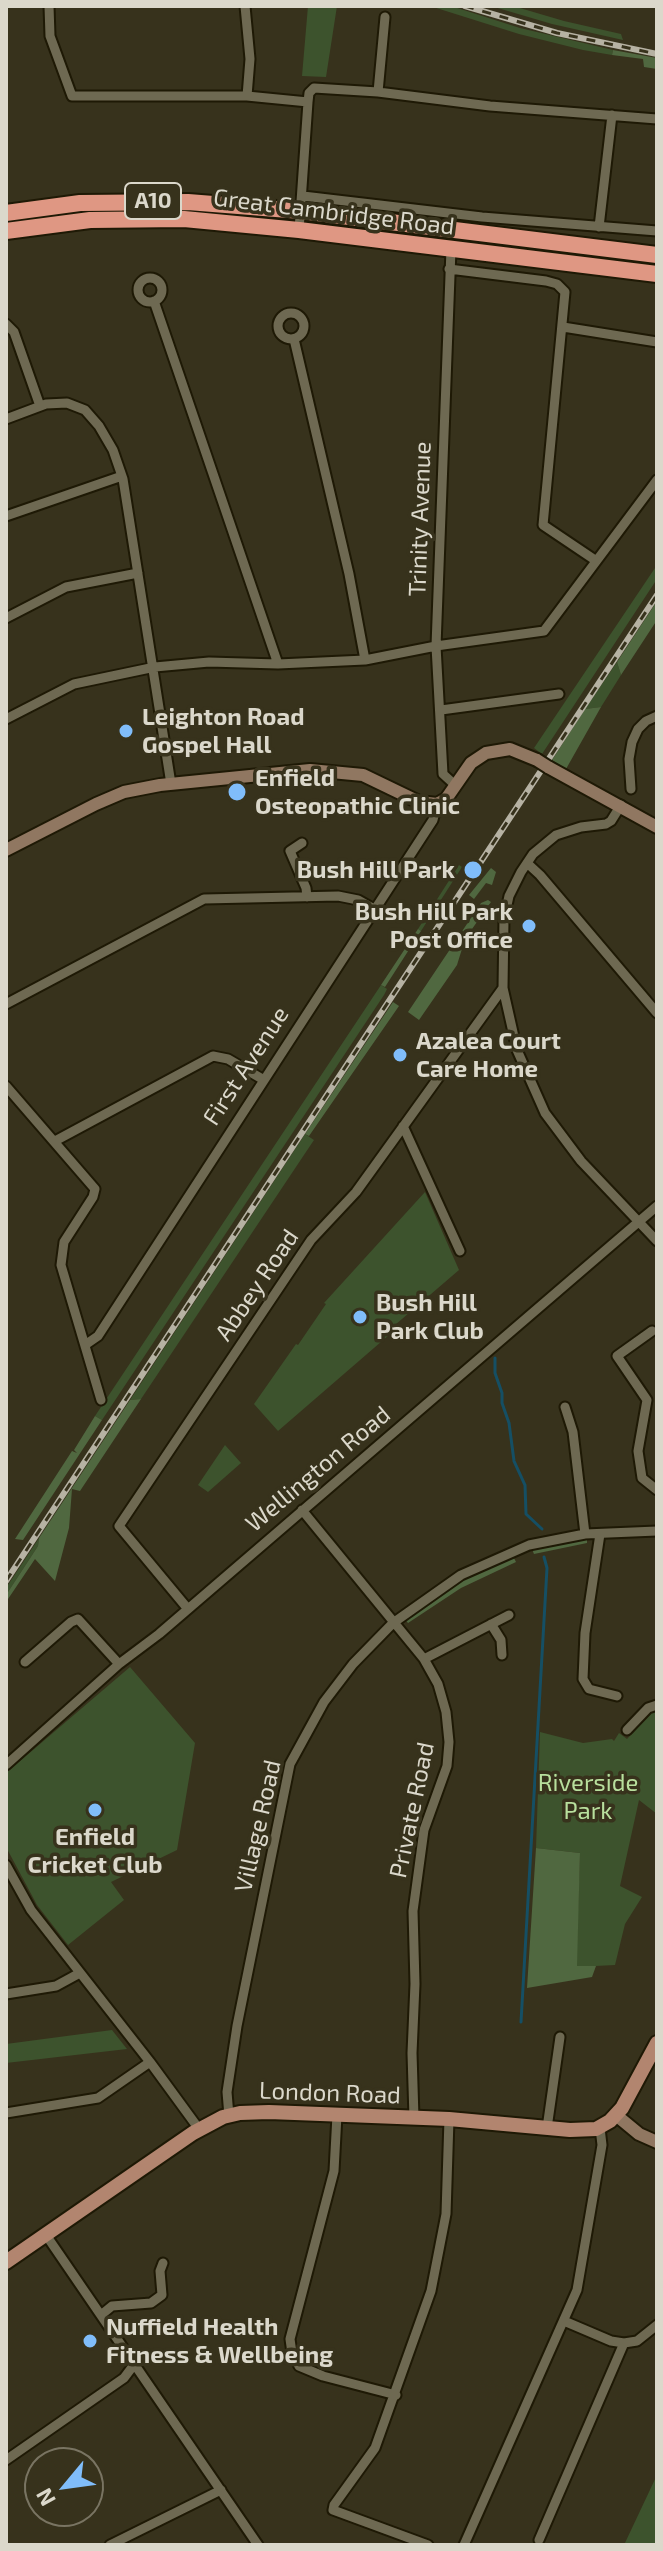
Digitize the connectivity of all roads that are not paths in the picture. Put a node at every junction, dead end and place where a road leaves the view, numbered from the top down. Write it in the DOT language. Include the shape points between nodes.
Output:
graph roads {
  1 [pos="49,6"];
  2 [pos="245,6"];
  3 [pos="385,17"];
  4 [pos="378,92"];
  5 [pos="247,96"];
  6 [pos="308,102"];
  7 [pos="612,115"];
  8 [pos="657,119"];
  9 [pos="302,204"];
  10 [pos="6,213"];
  11 [pos="395,224"];
  12 [pos="599,227"];
  13 [pos="299,230"];
  14 [pos="6,231"];
  15 [pos="657,231"];
  16 [pos="451,249"];
  17 [pos="657,255"];
  18 [pos="449,269"];
  19 [pos="657,274"];
  20 [pos="154,301"];
  21 [pos="6,324"];
  22 [pos="563,327"];
  23 [pos="294,339"];
  24 [pos="657,342"];
  25 [pos="40,406"];
  26 [pos="6,419"];
  27 [pos="122,476"];
  28 [pos="657,480"];
  29 [pos="6,516"];
  30 [pos="595,560"];
  31 [pos="138,573"];
  32 [pos="6,618"];
  33 [pos="436,646"];
  34 [pos="365,660"];
  35 [pos="278,664"];
  36 [pos="155,667"];
  37 [pos="559,694"];
  38 [pos="441,710"];
  39 [pos="657,716"];
  40 [pos="6,719"];
  41 [pos="171,784"];
  42 [pos="455,785"];
  43 [pos="631,789"];
  44 [pos="437,804"];
  45 [pos="621,805"];
  46 [pos="657,827"];
  47 [pos="302,843"];
  48 [pos="6,850"];
  49 [pos="527,863"];
  50 [pos="307,897"];
  51 [pos="374,909"];
  52 [pos="503,988"];
  53 [pos="6,1004"];
  54 [pos="657,1013"];
  55 [pos="264,1080"];
  56 [pos="6,1086"];
  57 [pos="403,1126"];
  58 [pos="55,1141"];
  59 [pos="657,1206"];
  60 [pos="638,1222"];
  61 [pos="657,1241"];
  62 [pos="460,1246"];
  63 [pos="652,1331"];
  64 [pos="85,1345"];
  65 [pos="101,1400"];
  66 [pos="565,1407"];
  67 [pos="657,1490"];
  68 [pos="302,1510"];
  69 [pos="657,1531"];
  70 [pos="585,1534"];
  71 [pos="600,1534"];
  72 [pos="188,1609"];
  73 [pos="509,1615"];
  74 [pos="393,1623"];
  75 [pos="491,1624"];
  76 [pos="502,1655"];
  77 [pos="424,1659"];
  78 [pos="25,1662"];
  79 [pos="119,1664"];
  80 [pos="617,1696"];
  81 [pos="657,1705"];
  82 [pos="627,1730"];
  83 [pos="6,1765"];
  84 [pos="6,1865"];
  85 [pos="78,1974"];
  86 [pos="6,1994"];
  87 [pos="560,2037"];
  88 [pos="657,2043"];
  89 [pos="150,2062"];
  90 [pos="6,2113"];
  91 [pos="337,2115"];
  92 [pos="616,2115"];
  93 [pos="229,2116"];
  94 [pos="414,2118"];
  95 [pos="449,2119"];
  96 [pos="547,2128"];
  97 [pos="600,2128"];
  98 [pos="199,2129"];
  99 [pos="657,2142"];
  100 [pos="46,2235"];
  101 [pos="6,2262"];
  102 [pos="163,2263"];
  103 [pos="101,2315"];
  104 [pos="564,2321"];
  105 [pos="657,2325"];
  106 [pos="624,2343"];
  107 [pos="133,2366"];
  108 [pos="396,2395"];
  109 [pos="6,2460"];
  110 [pos="221,2490"];
  111 [pos="539,2540"];
  112 [pos="110,2545"];
  113 [pos="258,2545"];
  114 [pos="428,2545"];
  115 [pos="464,2545"];
  1 -- 5 [label="street" via="50,36 72,96"];
  2 -- 5 [label="street"];
  3 -- 4 [label="street"];
  4 -- 6 [label="street" via="314,88"];
  4 -- 7 [label="street"];
  5 -- 6 [label="street"];
  6 -- 9 [label="street"];
  7 -- 8 [label="street"];
  7 -- 12 [label="street"];
  9 -- 10 [label="highway, Great Cambridge Road / A10" via="126,201"];
  9 -- 11 [label="highway, Great Cambridge Road / A10"];
  9 -- 12 [label="street"];
  9 -- 13 [label="street"];
  11 -- 16 [label="highway, A10" via="444,236"];
  11 -- 17 [label="highway, Great Cambridge Road / A10"];
  12 -- 15 [label="street"];
  13 -- 14 [label="highway, Great Cambridge Road / A10" via="135,218"];
  13 -- 16 [label="highway, Great Cambridge Road / A10"];
  16 -- 18 [label="street, Trinity Avenue"];
  16 -- 19 [label="highway, Great Cambridge Road / A10"];
  18 -- 22 [label="street" via="557,284 565,296"];
  18 -- 33 [label="street, Trinity Avenue"];
  20 -- 35 [label="street"];
  21 -- 25 [label="street" via="14,332"];
  22 -- 24 [label="street"];
  22 -- 30 [label="street" via="543,525"];
  23 -- 34 [label="street"];
  25 -- 26 [label="street"];
  25 -- 27 [label="street" via="67,403 85,410 113,450"];
  27 -- 29 [label="street"];
  27 -- 31 [label="street"];
  28 -- 30 [label="street"];
  30 -- 33 [label="street" via="544,631"];
  31 -- 32 [label="street" via="66,587"];
  31 -- 36 [label="street"];
  33 -- 34 [label="street"];
  33 -- 38 [label="street, Trinity Avenue"];
  34 -- 35 [label="street"];
  35 -- 36 [label="street"];
  36 -- 40 [label="street" via="74,684"];
  36 -- 41 [label="street"];
  37 -- 38 [label="street"];
  38 -- 42 [label="street, Trinity Avenue" via="443,774"];
  39 -- 43 [label="street" via="638,729 632,742"];
  41 -- 44 [label="street" via="310,770 363,775 419,802"];
  41 -- 48 [label="street" via="124,792"];
  42 -- 44 [label="street, First Avenue"];
  42 -- 45 [label="street, First Avenue" via="471,763 494,750 510,749"];
  44 -- 51 [label="street, First Avenue" via="433,820"];
  45 -- 46 [label="street, First Avenue"];
  45 -- 49 [label="street" via="606,824 556,835"];
  47 -- 50 [label="street" via="290,851"];
  49 -- 52 [label="street" via="509,896 504,919"];
  49 -- 54 [label="street"];
  50 -- 51 [label="street" via="347,897"];
  50 -- 53 [label="street" via="204,899"];
  51 -- 55 [label="street, First Avenue"];
  52 -- 57 [label="street, Abbey Road"];
  52 -- 60 [label="street" via="517,1050 545,1113"];
  55 -- 58 [label="street" via="213,1056"];
  55 -- 64 [label="street, First Avenue" via="98,1336"];
  56 -- 58 [label="street"];
  57 -- 62 [label="street"];
  57 -- 72 [label="street, Abbey Road" via="356,1192 311,1240 119,1526"];
  58 -- 64 [label="street" via="95,1189 61,1253 63,1279"];
  59 -- 60 [label="street, Wellington Road"];
  60 -- 61 [label="street"];
  60 -- 68 [label="street, Wellington Road"];
  63 -- 67 [label="street" via="617,1356 647,1400 638,1451 642,1478"];
  64 -- 65 [label="street"];
  66 -- 70 [label="street" via="578,1462"];
  68 -- 72 [label="street, Wellington Road"];
  68 -- 74 [label="street, Private Road"];
  69 -- 71 [label="street, Village Road"];
  70 -- 71 [label="street, Village Road"];
  70 -- 74 [label="street, Village Road" via="529,1545 461,1575"];
  71 -- 80 [label="street" via="583,1679 595,1692"];
  72 -- 79 [label="street, Wellington Road"];
  73 -- 75 [label="street"];
  74 -- 77 [label="street, Private Road"];
  74 -- 93 [label="street, Village Road" via="324,1702 290,1764 237,2026 227,2092"];
  75 -- 76 [label="street" via="501,1640"];
  75 -- 77 [label="street"];
  77 -- 94 [label="street, Private Road" via="438,1684 449,1742 447,1766 424,1830 413,1911"];
  78 -- 79 [label="street" via="78,1619"];
  79 -- 83 [label="street, Wellington Road"];
  81 -- 82 [label="street"];
  84 -- 85 [label="street"];
  85 -- 86 [label="street" via="56,1986"];
  85 -- 89 [label="street"];
  87 -- 96 [label="street"];
  88 -- 92 [label="main road"];
  89 -- 90 [label="street" via="98,2098"];
  89 -- 98 [label="street"];
  91 -- 93 [label="main road, London Road"];
  91 -- 94 [label="main road, London Road"];
  91 -- 108 [label="street" via="334,2171 290,2339 292,2353 299,2366 311,2371"];
  92 -- 97 [label="main road"];
  92 -- 99 [label="street"];
  93 -- 98 [label="main road, London Road"];
  94 -- 95 [label="main road, London Road"];
  95 -- 96 [label="main road, London Road"];
  95 -- 108 [label="street" via="446,2214 434,2276"];
  96 -- 97 [label="main road, London Road"];
  97 -- 104 [label="street" via="602,2145 579,2280"];
  98 -- 100 [label="main road, London Road"];
  100 -- 101 [label="main road, London Road"];
  100 -- 103 [label="street"];
  102 -- 103 [label="street" via="162,2295 151,2303 112,2306"];
  103 -- 107 [label="street"];
  104 -- 106 [label="street"];
  104 -- 115 [label="street"];
  105 -- 106 [label="street" via="637,2341"];
  106 -- 111 [label="street"];
  107 -- 109 [label="street" via="124,2378"];
  107 -- 110 [label="street"];
  108 -- 114 [label="street" via="375,2448 333,2510"];
  110 -- 112 [label="street"];
  110 -- 113 [label="street"];
}
